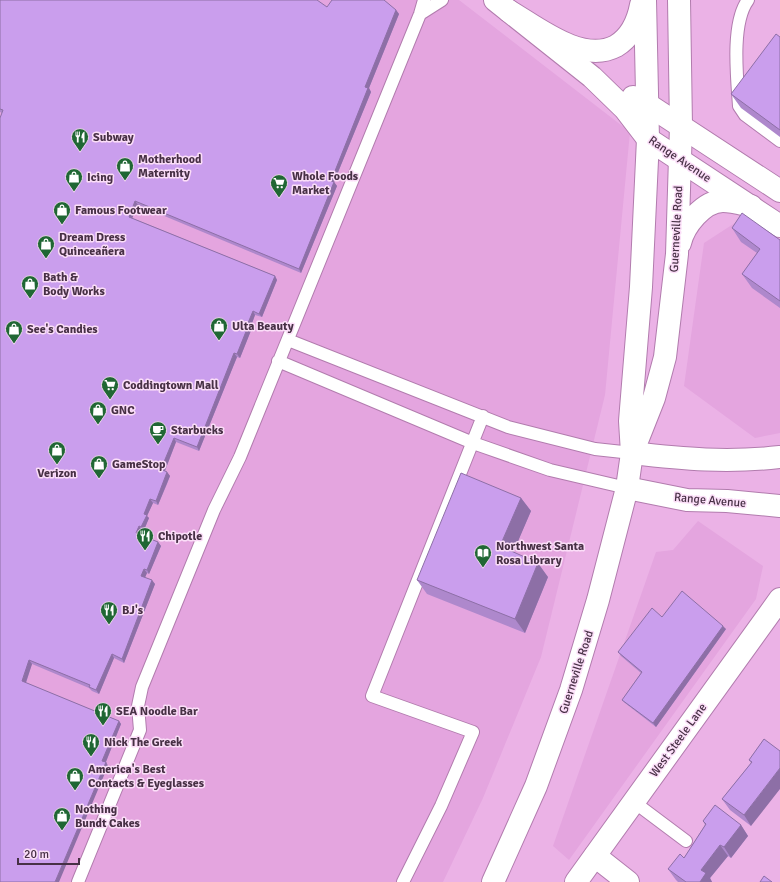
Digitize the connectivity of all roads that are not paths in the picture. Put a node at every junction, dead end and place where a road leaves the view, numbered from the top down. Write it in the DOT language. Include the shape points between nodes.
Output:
graph roads {
  1 [pos="424,0"];
  2 [pos="442,0"];
  3 [pos="643,0"];
  4 [pos="679,0"];
  5 [pos="748,0"];
  6 [pos="502,6"];
  7 [pos="420,14"];
  8 [pos="592,77"];
  9 [pos="647,104"];
  10 [pos="681,126"];
  11 [pos="648,139"];
  12 [pos="780,141"];
  13 [pos="679,158"];
  14 [pos="780,191"];
  15 [pos="751,206"];
  16 [pos="780,226"];
  17 [pos="677,254"];
  18 [pos="288,340"];
  19 [pos="278,361"];
  20 [pos="483,416"];
  21 [pos="473,443"];
  22 [pos="632,452"];
  23 [pos="780,457"];
  24 [pos="627,488"];
  25 [pos="776,509"];
  26 [pos="780,599"];
  27 [pos="634,802"];
  28 [pos="686,841"];
  29 [pos="595,856"];
  30 [pos="78,882"];
  31 [pos="403,882"];
  32 [pos="493,882"];
  33 [pos="576,882"];
  34 [pos="628,882"];
  1 -- 7 [label="lane"];
  2 -- 7 [label="lane"];
  3 -- 6 [label="main road" via="629,35 622,42 610,49 588,52 569,46"];
  3 -- 9 [label="main road, Guerneville Road"];
  4 -- 10 [label="main road, Guerneville Road"];
  5 -- 12 [label="lane" via="737,24 739,106 745,115"];
  6 -- 8 [label="main road, Range Avenue"];
  7 -- 18 [label="lane"];
  8 -- 9 [label="main road, Range Avenue"];
  8 -- 11 [label="main road, Range Avenue" via="625,109"];
  9 -- 10 [label="main road, Range Avenue"];
  9 -- 11 [label="main road, Guerneville Road"];
  10 -- 13 [label="main road, Guerneville Road"];
  10 -- 14 [label="main road, Range Avenue"];
  11 -- 13 [label="main road, Range Avenue"];
  11 -- 22 [label="main road, Guerneville Road" via="630,421"];
  13 -- 15 [label="main road, Range Avenue"];
  13 -- 17 [label="main road, Guerneville Road"];
  15 -- 16 [label="main road, Range Avenue"];
  15 -- 17 [label="main road" via="722,201 710,205 685,229"];
  17 -- 22 [label="main road, Guerneville Road" via="665,357 654,398"];
  18 -- 19 [label="lane"];
  18 -- 20 [label="lane"];
  19 -- 21 [label="lane"];
  19 -- 30 [label="lane" via="142,687 138,706 140,730"];
  20 -- 21 [label="lane"];
  20 -- 22 [label="lane" via="508,427 576,445"];
  21 -- 24 [label="lane" via="550,470"];
  21 -- 31 [label="lane" via="455,482 372,696 473,732 441,806"];
  22 -- 23 [label="main road" via="695,460"];
  22 -- 24 [label="main road, Guerneville Road"];
  24 -- 25 [label="main road, Range Avenue" via="687,500"];
  24 -- 32 [label="main road, Guerneville Road" via="572,690 536,786"];
  26 -- 27 [label="main road, West Steele Lane"];
  27 -- 28 [label="lane"];
  27 -- 29 [label="main road, West Steele Lane"];
  29 -- 33 [label="main road, West Steele Lane"];
  29 -- 34 [label="main road"];
}
